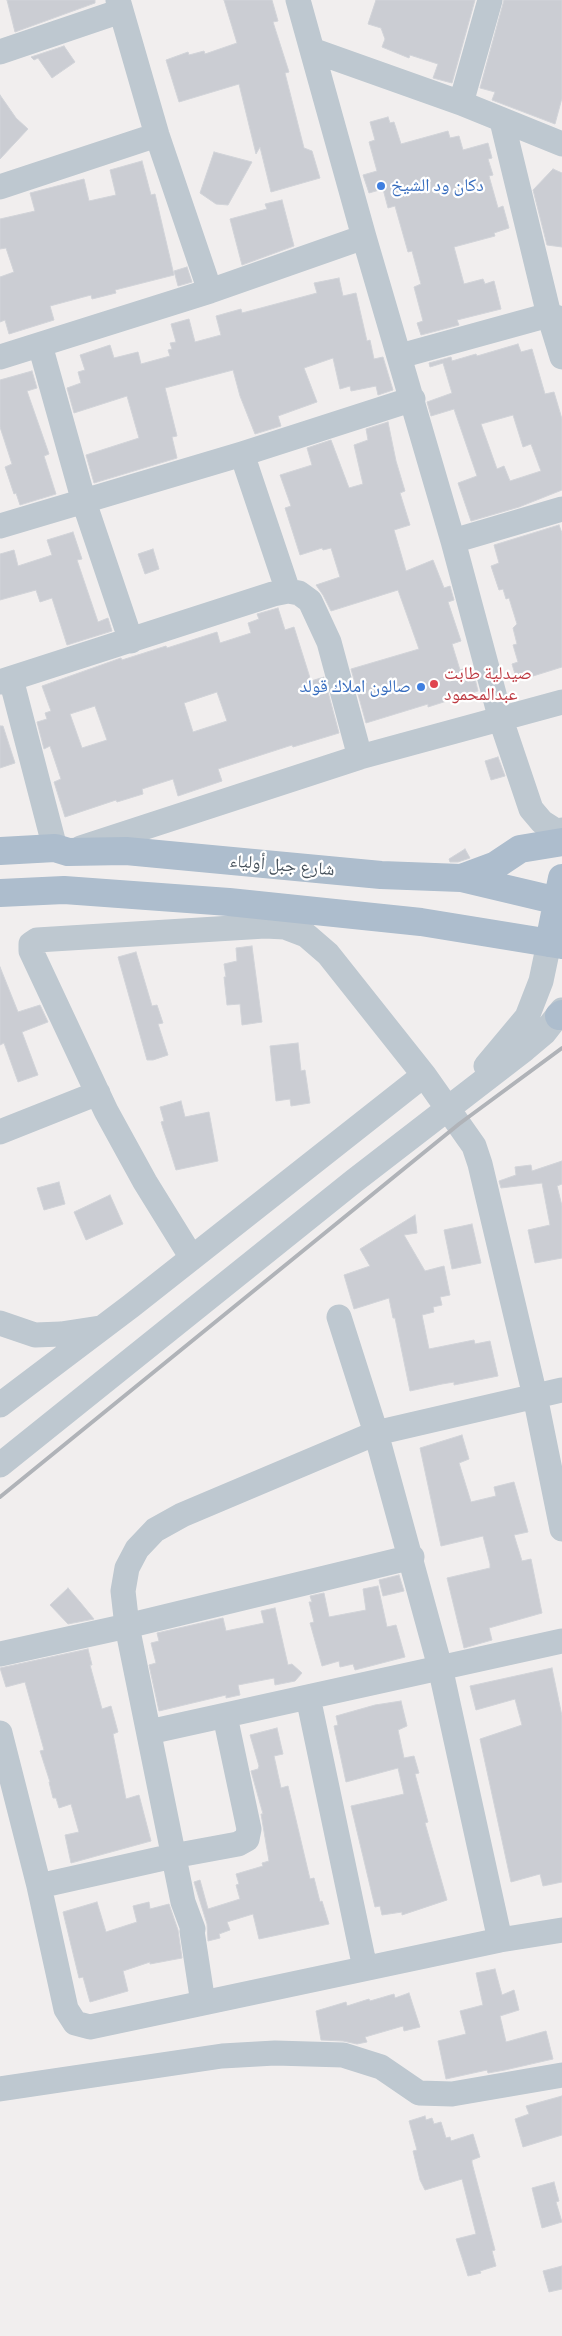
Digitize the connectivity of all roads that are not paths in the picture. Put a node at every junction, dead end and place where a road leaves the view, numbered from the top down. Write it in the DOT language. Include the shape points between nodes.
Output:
graph roads {
  1 [pos="298,0"];
  2 [pos="490,0"];
  3 [pos="119,5"];
  4 [pos="312,50"];
  5 [pos="0,52"];
  6 [pos="461,103"];
  7 [pos="502,121"];
  8 [pos="158,135"];
  9 [pos="562,144"];
  10 [pos="0,187"];
  11 [pos="364,237"];
  12 [pos="210,290"];
  13 [pos="556,317"];
  14 [pos="40,345"];
  15 [pos="0,356"];
  16 [pos="400,356"];
  17 [pos="562,357"];
  18 [pos="413,399"];
  19 [pos="242,454"];
  20 [pos="84,502"];
  21 [pos="562,509"];
  22 [pos="0,526"];
  23 [pos="453,542"];
  24 [pos="288,591"];
  25 [pos="131,641"];
  26 [pos="6,681"];
  27 [pos="562,702"];
  28 [pos="500,720"];
  29 [pos="360,757"];
  30 [pos="562,830"];
  31 [pos="562,842"];
  32 [pos="61,850"];
  33 [pos="0,851"];
  34 [pos="461,878"];
  35 [pos="0,893"];
  36 [pos="560,893"];
  37 [pos="555,944"];
  38 [pos="561,1014"];
  39 [pos="424,1075"];
  40 [pos="98,1093"];
  41 [pos="452,1105"];
  42 [pos="0,1132"];
  43 [pos="192,1258"];
  44 [pos="339,1317"];
  45 [pos="0,1323"];
  46 [pos="102,1328"];
  47 [pos="562,1390"];
  48 [pos="535,1396"];
  49 [pos="0,1405"];
  50 [pos="376,1432"];
  51 [pos="0,1465"];
  52 [pos="562,1529"];
  53 [pos="412,1557"];
  54 [pos="127,1626"];
  55 [pos="562,1642"];
  56 [pos="0,1654"];
  57 [pos="440,1667"];
  58 [pos="308,1697"];
  59 [pos="225,1716"];
  60 [pos="149,1732"];
  61 [pos="0,1733"];
  62 [pos="173,1856"];
  63 [pos="39,1886"];
  64 [pos="562,1930"];
  65 [pos="500,1940"];
  66 [pos="365,1968"];
  67 [pos="203,2003"];
  68 [pos="562,2075"];
  69 [pos="0,2089"];
  1 -- 4 [label="street"];
  2 -- 6 [label="street"];
  3 -- 5 [label="street"];
  3 -- 8 [label="street"];
  4 -- 6 [label="street"];
  4 -- 11 [label="street"];
  6 -- 7 [label="street"];
  7 -- 9 [label="street"];
  7 -- 13 [label="street"];
  8 -- 10 [label="street"];
  8 -- 12 [label="street"];
  11 -- 12 [label="street"];
  11 -- 16 [label="street"];
  12 -- 14 [label="street"];
  13 -- 16 [label="street"];
  13 -- 17 [label="street"];
  14 -- 15 [label="street"];
  14 -- 20 [label="street"];
  16 -- 18 [label="street"];
  18 -- 19 [label="street"];
  18 -- 23 [label="street"];
  19 -- 20 [label="street"];
  19 -- 24 [label="street"];
  20 -- 22 [label="street"];
  20 -- 25 [label="street"];
  21 -- 23 [label="street"];
  23 -- 28 [label="street"];
  24 -- 25 [label="street"];
  24 -- 29 [label="street" via="299,592 310,601 329,642"];
  25 -- 26 [label="street"];
  26 -- 32 [label="street"];
  27 -- 28 [label="street"];
  28 -- 29 [label="street"];
  28 -- 30 [label="street" via="532,809 542,822 556,831"];
  29 -- 32 [label="street"];
  31 -- 34 [label="main road" via="520,849 496,865"];
  32 -- 33 [label="main road, شارع جبل أولياء"];
  32 -- 34 [label="main road, شارع جبل أولياء" via="126,851 381,875"];
  34 -- 36 [label="main road, شارع جبل أولياء"];
  35 -- 37 [label="main road" via="64,890 220,901 412,921"];
  36 -- 37 [label="main road"];
  37 -- 41 [label="street" via="527,1017"];
  38 -- 41 [label="street" via="525,1049"];
  39 -- 40 [label="street" via="328,954 306,935 285,927 38,940 31,944 31,951"];
  39 -- 41 [label="street"];
  39 -- 43 [label="street"];
  40 -- 42 [label="street"];
  40 -- 43 [label="street" via="145,1182"];
  41 -- 48 [label="street" via="480,1164"];
  41 -- 51 [label="street"];
  43 -- 46 [label="street"];
  44 -- 50 [label="street"];
  45 -- 46 [label="street" via="35,1335"];
  46 -- 49 [label="street"];
  47 -- 48 [label="street"];
  48 -- 50 [label="street"];
  48 -- 52 [label="street"];
  50 -- 53 [label="street"];
  50 -- 54 [label="street" via="182,1515 155,1530 137,1549 127,1568 123,1591"];
  53 -- 54 [label="street"];
  53 -- 57 [label="street"];
  54 -- 56 [label="street"];
  54 -- 60 [label="street"];
  55 -- 57 [label="street"];
  57 -- 58 [label="street"];
  57 -- 65 [label="street"];
  58 -- 59 [label="street"];
  58 -- 66 [label="street"];
  59 -- 60 [label="street"];
  59 -- 62 [label="street" via="249,1829 247,1839 238,1844"];
  60 -- 62 [label="street"];
  61 -- 63 [label="street"];
  62 -- 63 [label="street"];
  62 -- 67 [label="street" via="183,1902 193,1929"];
  63 -- 67 [label="street" via="66,2009 75,2022 90,2027"];
  64 -- 65 [label="street"];
  65 -- 66 [label="street"];
  66 -- 67 [label="street"];
  68 -- 69 [label="street" via="452,2094 419,2094 381,2067 344,2055 275,2052 222,2056"];
}
